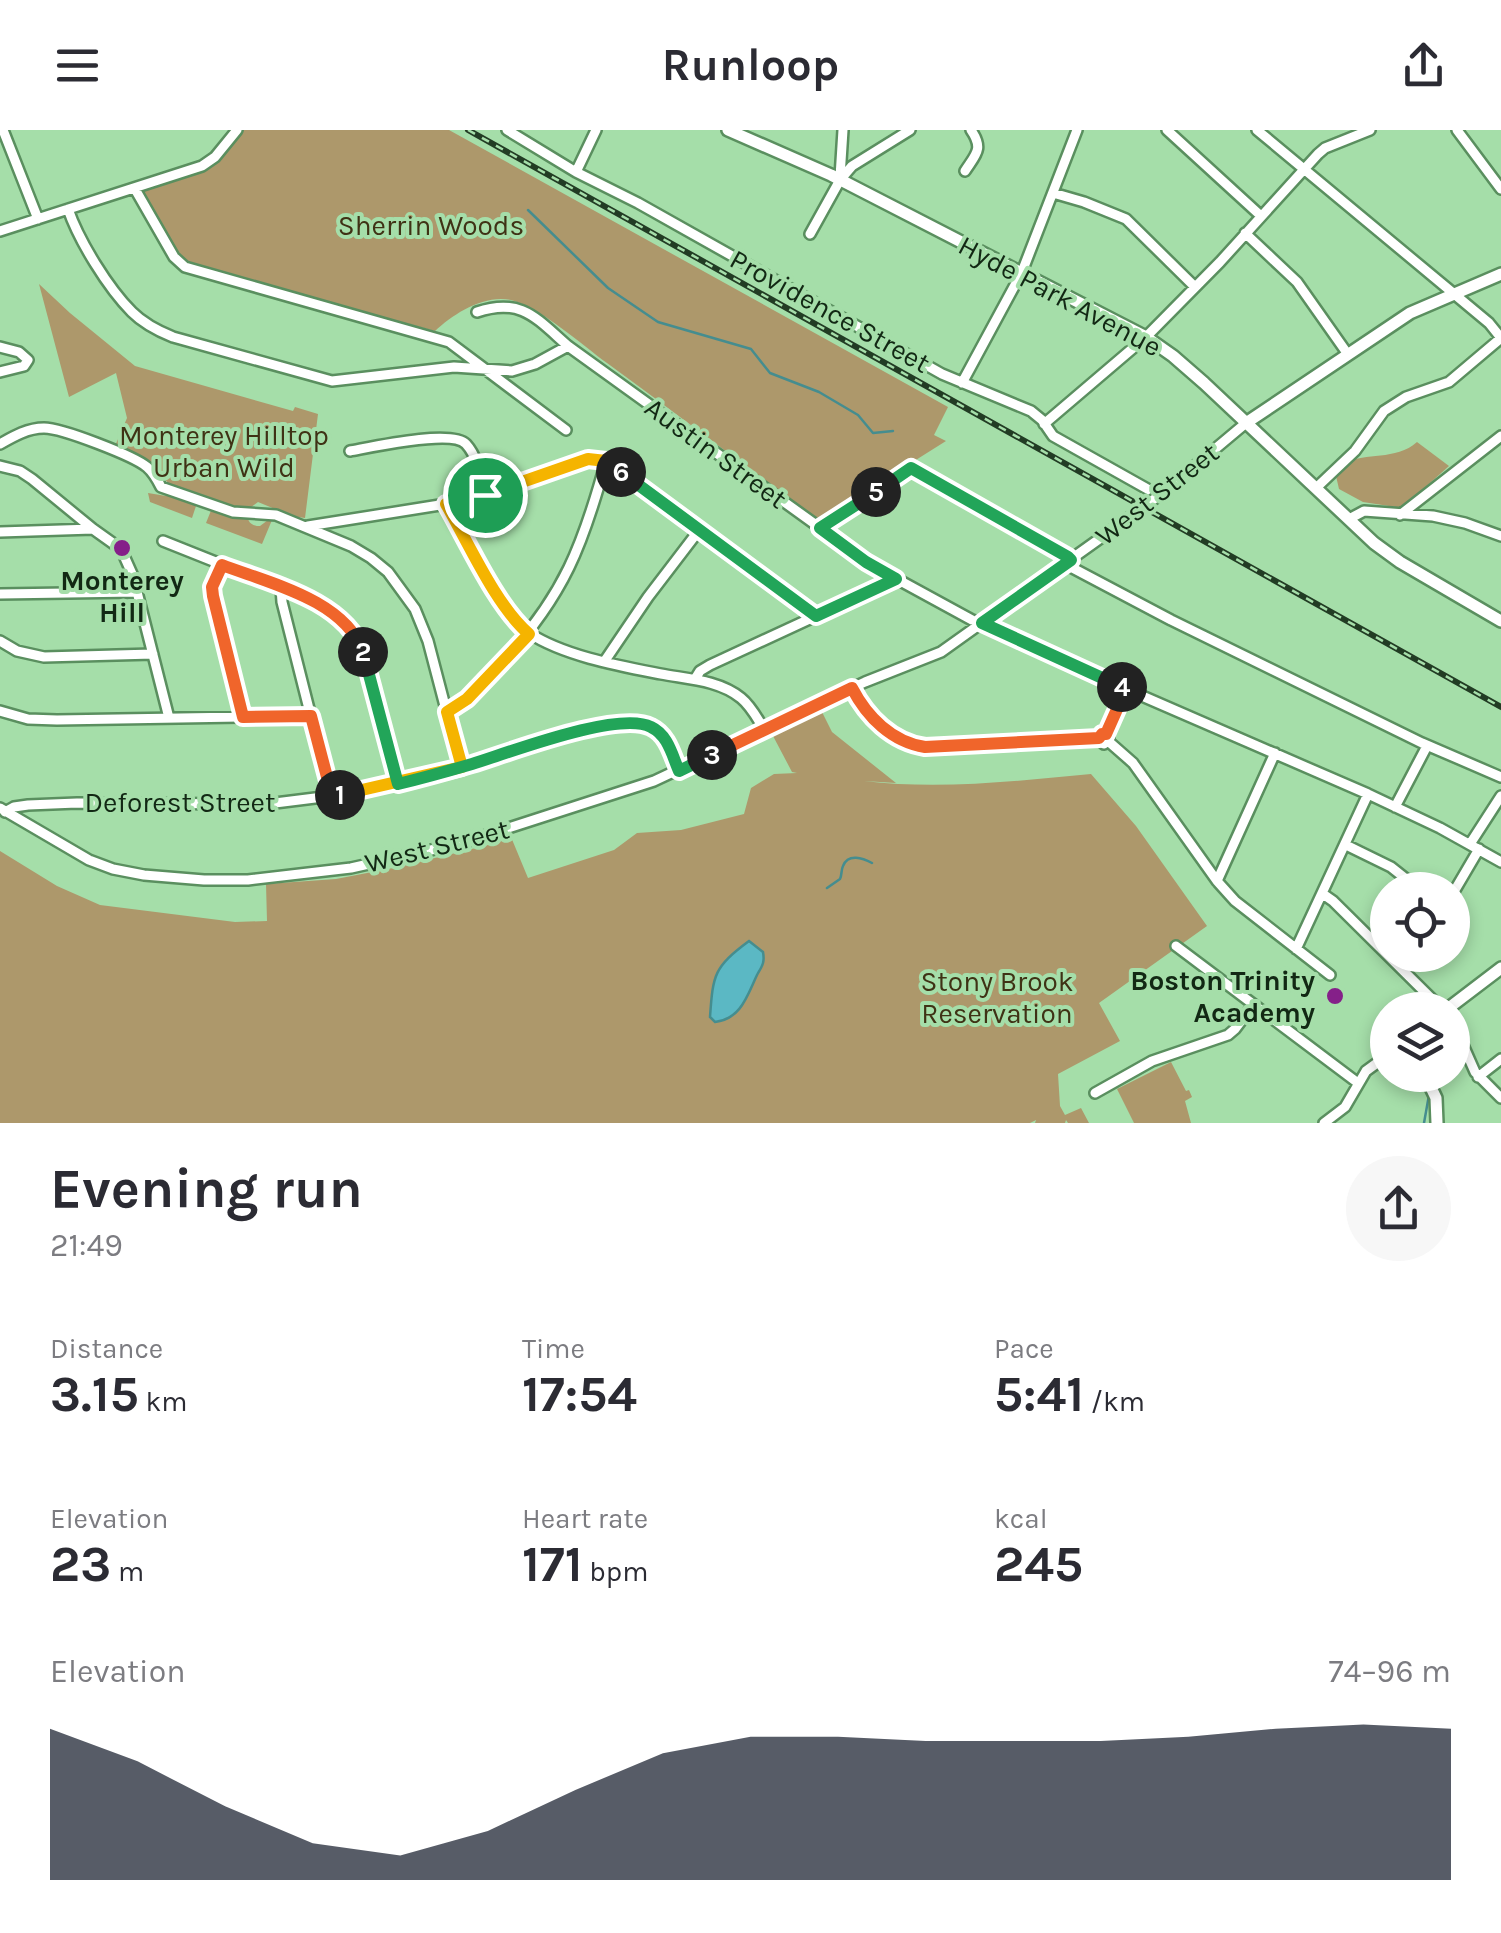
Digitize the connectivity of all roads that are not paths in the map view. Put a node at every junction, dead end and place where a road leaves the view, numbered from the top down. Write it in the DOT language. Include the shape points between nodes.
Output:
graph roads {
  1 [pos="2,130"];
  2 [pos="238,130"];
  3 [pos="507,130"];
  4 [pos="596,130"];
  5 [pos="728,130"];
  6 [pos="843,130"];
  7 [pos="910,130"];
  8 [pos="971,130"];
  9 [pos="1077,130"];
  10 [pos="1167,130"];
  11 [pos="1257,130"];
  12 [pos="1370,130"];
  13 [pos="1458,130"];
  14 [pos="842,155"];
  15 [pos="1315,157"];
  16 [pos="856,163"];
  17 [pos="1302,169"];
  18 [pos="965,171"];
  19 [pos="576,172"];
  20 [pos="840,180"];
  21 [pos="1315,180"];
  22 [pos="135,189"];
  23 [pos="1501,189"];
  24 [pos="1053,192"];
  25 [pos="68,209"];
  26 [pos="1261,216"];
  27 [pos="38,219"];
  28 [pos="0,231"];
  29 [pos="1245,233"];
  30 [pos="810,234"];
  31 [pos="1022,272"];
  32 [pos="1501,274"];
  33 [pos="1196,287"];
  34 [pos="1454,293"];
  35 [pos="477,312"];
  36 [pos="1146,337"];
  37 [pos="1501,338"];
  38 [pos="568,346"];
  39 [pos="0,347"];
  40 [pos="1346,353"];
  41 [pos="486,369"];
  42 [pos="0,372"];
  43 [pos="962,383"];
  44 [pos="1246,422"];
  45 [pos="1044,424"];
  46 [pos="566,430"];
  47 [pos="1501,436"];
  48 [pos="0,444"];
  49 [pos="350,451"];
  50 [pos="606,461"];
  51 [pos="0,466"];
  52 [pos="1316,488"];
  53 [pos="1151,490"];
  54 [pos="485,495"];
  55 [pos="446,504"];
  56 [pos="1400,515"];
  57 [pos="1349,519"];
  58 [pos="304,526"];
  59 [pos="820,528"];
  60 [pos="93,529"];
  61 [pos="700,529"];
  62 [pos="0,532"];
  63 [pos="1501,536"];
  64 [pos="164,542"];
  65 [pos="1068,562"];
  66 [pos="222,565"];
  67 [pos="896,579"];
  68 [pos="280,588"];
  69 [pos="136,592"];
  70 [pos="0,594"];
  71 [pos="816,616"];
  72 [pos="1501,621"];
  73 [pos="982,623"];
  74 [pos="529,634"];
  75 [pos="0,641"];
  76 [pos="153,654"];
  77 [pos="604,662"];
  78 [pos="695,680"];
  79 [pos="852,688"];
  80 [pos="1126,689"];
  81 [pos="0,711"];
  82 [pos="447,712"];
  83 [pos="311,716"];
  84 [pos="243,717"];
  85 [pos="169,718"];
  86 [pos="764,729"];
  87 [pos="1104,738"];
  88 [pos="1427,746"];
  89 [pos="1275,753"];
  90 [pos="462,767"];
  91 [pos="679,771"];
  92 [pos="1501,777"];
  93 [pos="398,784"];
  94 [pos="1368,794"];
  95 [pos="332,796"];
  96 [pos="1501,796"];
  97 [pos="1396,808"];
  98 [pos="2,810"];
  99 [pos="1346,845"];
  100 [pos="1474,847"];
  101 [pos="1501,862"];
  102 [pos="1397,872"];
  103 [pos="1463,872"];
  104 [pos="1217,881"];
  105 [pos="1323,894"];
  106 [pos="1176,946"];
  107 [pos="1296,949"];
  108 [pos="1501,968"];
  109 [pos="1330,975"];
  110 [pos="1426,992"];
  111 [pos="1468,992"];
  112 [pos="1253,1005"];
  113 [pos="1501,1059"];
  114 [pos="1470,1063"];
  115 [pos="1370,1068"];
  116 [pos="1478,1077"];
  117 [pos="1358,1083"];
  118 [pos="1094,1092"];
  119 [pos="1433,1092"];
  120 [pos="1501,1098"];
  121 [pos="1324,1123"];
  122 [pos="1437,1123"];
  1 -- 27 [label="street"];
  2 -- 22 [label="street" via="202,166"];
  3 -- 19 [label="street, Providence Street"];
  4 -- 19 [label="street"];
  5 -- 20 [label="main road, Hyde Park Avenue"];
  6 -- 14 [label="street"];
  7 -- 16 [label="street"];
  8 -- 18 [label="street" via="979,148"];
  9 -- 24 [label="street"];
  10 -- 26 [label="street"];
  11 -- 17 [label="street"];
  12 -- 15 [label="street"];
  13 -- 23 [label="street"];
  14 -- 16 [label="street"];
  14 -- 20 [label="street"];
  15 -- 17 [label="street"];
  15 -- 21 [label="street"];
  16 -- 20 [label="street"];
  17 -- 21 [label="street"];
  17 -- 26 [label="street"];
  19 -- 43 [label="street, Providence Street"];
  20 -- 30 [label="street"];
  20 -- 31 [label="main road, Hyde Park Avenue"];
  21 -- 34 [label="street"];
  22 -- 25 [label="street"];
  22 -- 41 [label="street" via="186,267 444,340"];
  24 -- 31 [label="street"];
  24 -- 33 [label="street" via="1126,220"];
  25 -- 27 [label="street"];
  25 -- 41 [label="street" via="120,298 140,320 173,337 332,381 446,367"];
  26 -- 29 [label="street"];
  27 -- 28 [label="street"];
  29 -- 33 [label="street"];
  29 -- 40 [label="street" via="1297,282"];
  31 -- 36 [label="main road, Hyde Park Avenue"];
  31 -- 43 [label="street"];
  32 -- 34 [label="main road, West Street"];
  33 -- 36 [label="street"];
  34 -- 37 [label="street"];
  34 -- 40 [label="main road, West Street"];
  35 -- 38 [label="street, Austin Street" via="513,306"];
  36 -- 44 [label="main road, Hyde Park Avenue"];
  36 -- 45 [label="street"];
  37 -- 52 [label="street" via="1449,382 1384,411"];
  38 -- 41 [label="street" via="526,368"];
  38 -- 59 [label="street, Austin Street"];
  39 -- 42 [label="street" via="28,360"];
  40 -- 44 [label="main road, West Street"];
  41 -- 46 [label="street"];
  43 -- 45 [label="street, Providence Street" via="1031,411"];
  44 -- 52 [label="main road, Hyde Park Avenue"];
  44 -- 65 [label="street, West Street, bridge"];
  45 -- 53 [label="street, Providence Street" via="1053,436"];
  47 -- 56 [label="street"];
  48 -- 58 [label="street" via="30,430 58,430 142,463 161,486 228,510 272,514"];
  49 -- 54 [label="street" via="459,438 477,463"];
  50 -- 54 [label="street" via="588,459"];
  50 -- 61 [label="street"];
  50 -- 74 [label="street" via="569,571"];
  51 -- 60 [label="street" via="32,478"];
  52 -- 57 [label="main road, Hyde Park Avenue"];
  54 -- 55 [label="street"];
  55 -- 58 [label="street"];
  55 -- 74 [label="street" via="504,608"];
  56 -- 57 [label="street" via="1364,511"];
  56 -- 63 [label="street" via="1452,519"];
  57 -- 72 [label="main road, Hyde Park Avenue" via="1400,562"];
  58 -- 82 [label="street" via="371,558 405,593 428,641"];
  59 -- 65 [label="street" via="911,468"];
  59 -- 67 [label="street, Austin Street"];
  60 -- 62 [label="street"];
  60 -- 69 [label="street" via="121,549"];
  61 -- 71 [label="street"];
  61 -- 77 [label="street"];
  64 -- 66 [label="street"];
  65 -- 73 [label="street, West Street"];
  65 -- 88 [label="street" via="1077,573"];
  66 -- 68 [label="street"];
  66 -- 84 [label="street" via="213,596"];
  67 -- 71 [label="street"];
  67 -- 73 [label="street, Austin Street"];
  68 -- 83 [label="street"];
  68 -- 93 [label="street" via="334,612 355,635"];
  69 -- 70 [label="street"];
  69 -- 76 [label="street"];
  71 -- 78 [label="street" via="710,665"];
  73 -- 79 [label="street, West Street" via="941,652"];
  73 -- 80 [label="street, Austin Street"];
  74 -- 77 [label="street"];
  74 -- 82 [label="street"];
  75 -- 76 [label="street" via="44,657"];
  76 -- 85 [label="street"];
  77 -- 78 [label="street"];
  78 -- 86 [label="street" via="742,698"];
  79 -- 86 [label="street, West Street"];
  79 -- 87 [label="street" via="864,711 908,744"];
  80 -- 87 [label="street"];
  80 -- 89 [label="street, Austin Street"];
  81 -- 85 [label="street" via="28,719"];
  82 -- 90 [label="street"];
  83 -- 84 [label="street"];
  83 -- 95 [label="street"];
  84 -- 85 [label="street"];
  86 -- 91 [label="street, West Street"];
  87 -- 104 [label="street" via="1133,763"];
  88 -- 92 [label="street"];
  88 -- 97 [label="street"];
  89 -- 94 [label="street, Austin Street"];
  89 -- 104 [label="street"];
  90 -- 91 [label="street, Deforest Street" via="570,732 633,723 663,735"];
  90 -- 93 [label="street, Deforest Street"];
  91 -- 98 [label="street, West Street" via="462,843 383,862 248,880 113,869"];
  93 -- 95 [label="street, Deforest Street"];
  94 -- 97 [label="street, Austin Street"];
  94 -- 99 [label="street"];
  95 -- 98 [label="street, Deforest Street" via="268,804 77,802"];
  96 -- 100 [label="street"];
  97 -- 100 [label="street, Austin Street"];
  99 -- 102 [label="street"];
  99 -- 105 [label="street"];
  100 -- 101 [label="street, Austin Street"];
  100 -- 103 [label="street"];
  104 -- 107 [label="street"];
  105 -- 107 [label="street"];
  105 -- 110 [label="street"];
  106 -- 112 [label="street"];
  107 -- 109 [label="street"];
  108 -- 111 [label="main road"];
  112 -- 117 [label="street"];
  112 -- 118 [label="street" via="1228,1035 1152,1061"];
  113 -- 116 [label="street"];
  114 -- 116 [label="street"];
  115 -- 117 [label="street"];
  116 -- 120 [label="street"];
  117 -- 121 [label="street" via="1345,1107"];
  119 -- 122 [label="main road"];
}
